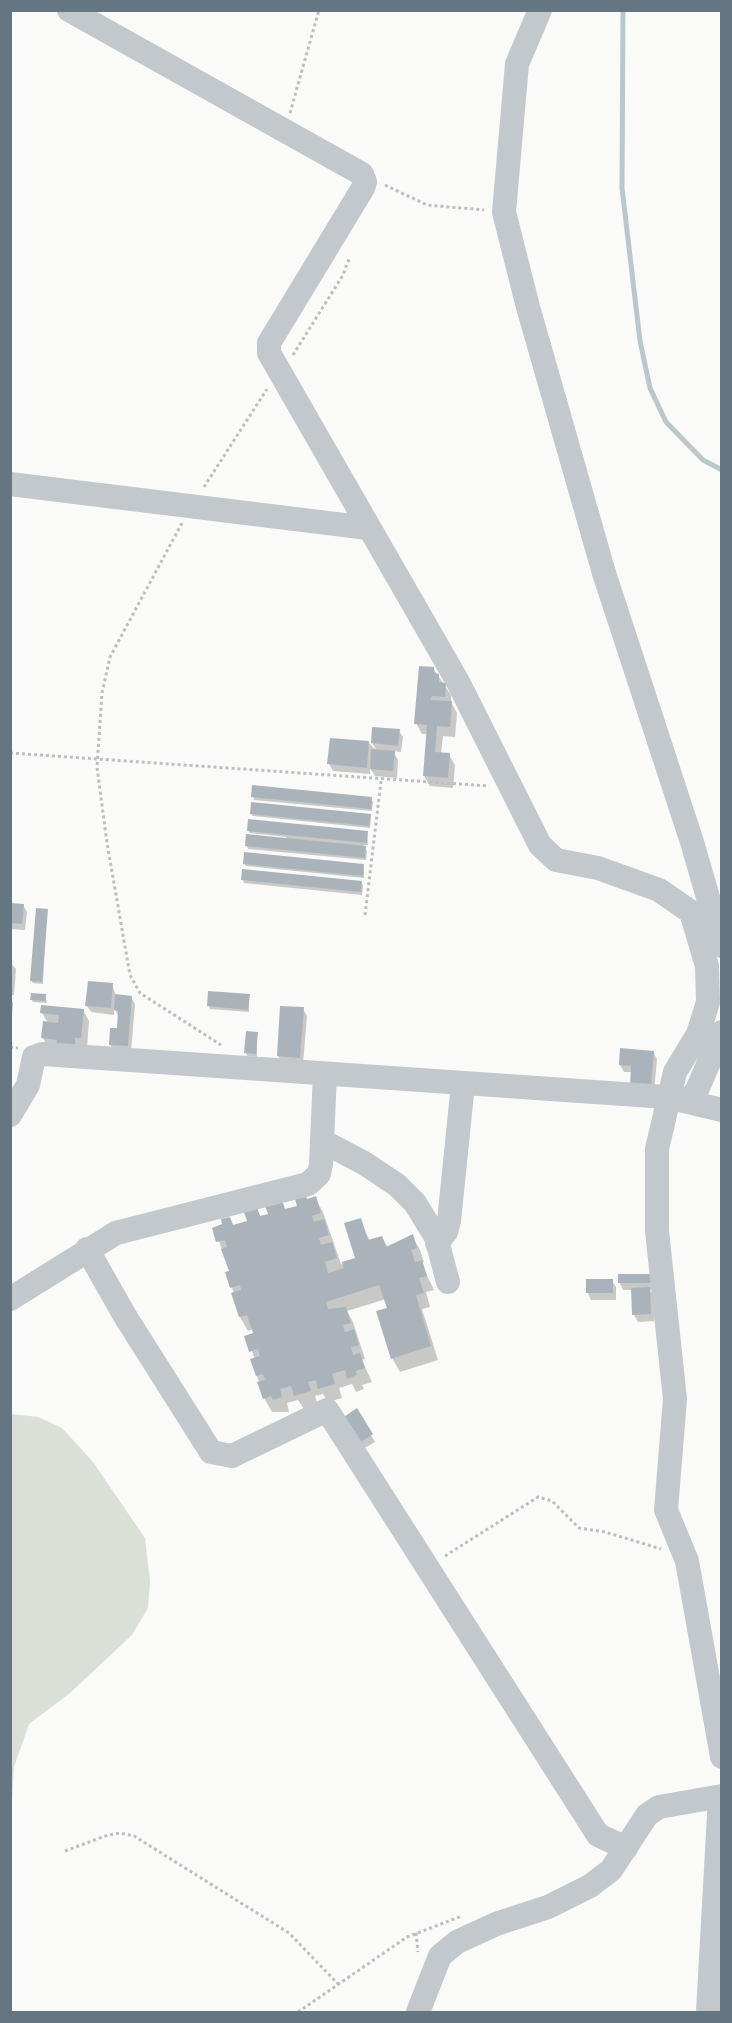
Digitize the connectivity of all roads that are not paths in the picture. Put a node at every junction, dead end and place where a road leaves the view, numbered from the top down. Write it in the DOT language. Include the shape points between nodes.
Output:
graph roads {
  1 [pos="69,10"];
  2 [pos="540,10"];
  3 [pos="10,484"];
  4 [pos="368,528"];
  5 [pos="722,946"];
  6 [pos="722,1032"];
  7 [pos="325,1074"];
  8 [pos="463,1084"];
  9 [pos="678,1100"];
  10 [pos="722,1110"];
  11 [pos="10,1115"];
  12 [pos="322,1141"];
  13 [pos="438,1243"];
  14 [pos="87,1249"];
  15 [pos="448,1282"];
  16 [pos="10,1299"];
  17 [pos="722,1757"];
  18 [pos="721,1796"];
  19 [pos="626,1848"];
  20 [pos="418,2013"];
  21 [pos="708,2013"];
  1 -- 4 [label="street" via="357,170 364,179 361,192 269,343 269,353"];
  2 -- 5 [label="street" via="517,64 504,212 604,573"];
  3 -- 4 [label="street"];
  4 -- 9 [label="street" via="458,682 540,845 556,860 598,868 659,890 691,912 707,966 708,1002 698,1034 675,1072"];
  6 -- 9 [label="street" via="697,1090"];
  7 -- 8 [label="street"];
  7 -- 11 [label="street" via="39,1054 33,1060 28,1085"];
  7 -- 12 [label="street"];
  8 -- 9 [label="street"];
  8 -- 13 [label="street" via="449,1221"];
  9 -- 10 [label="street"];
  9 -- 17 [label="street" via="657,1149 657,1231 675,1399 666,1510 690,1575"];
  12 -- 13 [label="street" via="397,1185 415,1203"];
  12 -- 14 [label="street" via="319,1174 308,1184 127,1229"];
  13 -- 15 [label="street"];
  14 -- 16 [label="street"];
  14 -- 19 [label="street" via="211,1452 232,1456 327,1410 598,1835"];
  18 -- 19 [label="street" via="659,1807 647,1815"];
  18 -- 21 [label="street"];
  19 -- 20 [label="street" via="611,1870 579,1893 496,1924 446,1951 433,1969"];
}
